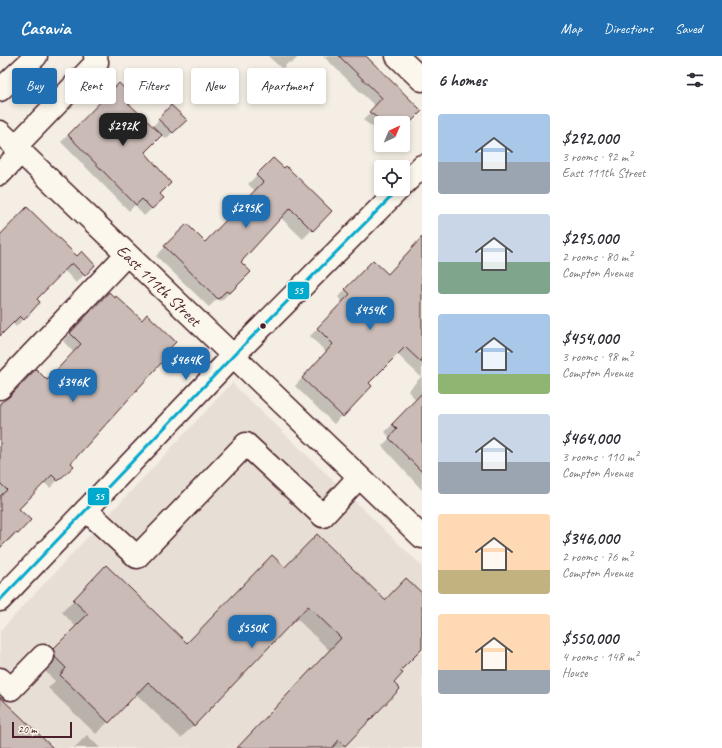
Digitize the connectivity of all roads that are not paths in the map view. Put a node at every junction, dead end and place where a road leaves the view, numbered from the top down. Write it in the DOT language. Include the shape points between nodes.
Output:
graph roads {
  1 [pos="36,56"];
  2 [pos="95,56"];
  3 [pos="397,56"];
  4 [pos="422,80"];
  5 [pos="0,90"];
  6 [pos="12,144"];
  7 [pos="422,166"];
  8 [pos="0,174"];
  9 [pos="410,178"];
  10 [pos="392,196"];
  11 [pos="127,254"];
  12 [pos="233,356"];
  13 [pos="0,388"];
  14 [pos="359,477"];
  15 [pos="86,510"];
  16 [pos="422,537"];
  17 [pos="0,600"];
  18 [pos="43,656"];
  19 [pos="0,679"];
  1 -- 5 [label="street"];
  2 -- 6 [label="street" via="96,62"];
  3 -- 4 [label="street"];
  6 -- 8 [label="street"];
  6 -- 11 [label="street, East 111th Street"];
  7 -- 9 [label="street"];
  10 -- 12 [label="street"];
  11 -- 12 [label="street, East 111th Street"];
  11 -- 13 [label="street"];
  12 -- 14 [label="street, East 111th Street"];
  12 -- 15 [label="street"];
  14 -- 15 [label="street" via="323,516 246,444 137,557"];
  14 -- 16 [label="street, East 111th Street"];
  15 -- 17 [label="street"];
  18 -- 19 [label="street" via="10,689"];
}
